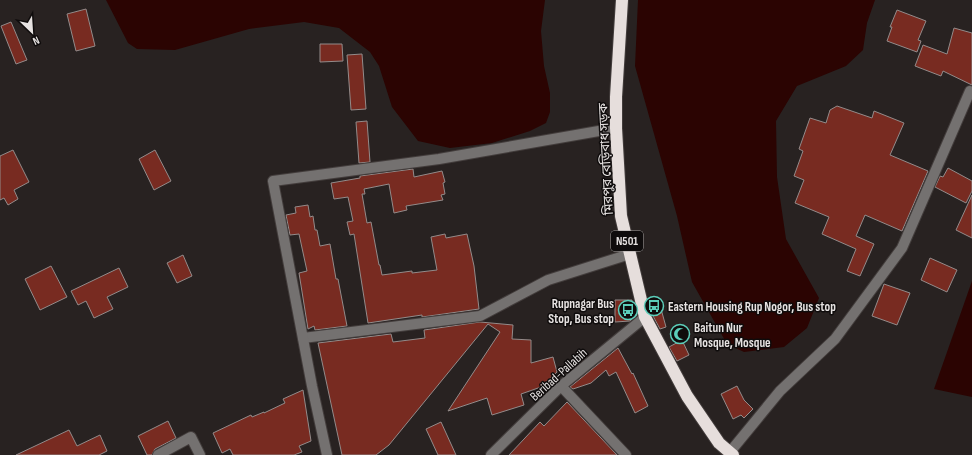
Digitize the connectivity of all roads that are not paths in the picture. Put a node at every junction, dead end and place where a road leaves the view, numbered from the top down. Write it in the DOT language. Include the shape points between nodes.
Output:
graph roads {
  1 [pos="622,0"];
  2 [pos="970,91"];
  3 [pos="616,128"];
  4 [pos="630,254"];
  5 [pos="645,317"];
  6 [pos="303,338"];
  7 [pos="561,386"];
  8 [pos="732,454"];
  9 [pos="158,455"];
  10 [pos="200,455"];
  11 [pos="327,455"];
  12 [pos="491,455"];
  13 [pos="626,455"];
  1 -- 3 [label="highway, মিরপুর বেড়িবাধ সড়ক / N501"];
  2 -- 8 [label="street" via="902,248 835,340 780,391"];
  3 -- 4 [label="highway, মিরপুর বেড়িবাধ সড়ক / N501" via="621,216"];
  3 -- 6 [label="street" via="439,159 273,181"];
  4 -- 5 [label="highway, মিরপুর বেড়িবাধ সড়ক / N501"];
  4 -- 6 [label="street" via="548,280 480,316"];
  5 -- 7 [label="street, Beribad-Pallabih"];
  5 -- 8 [label="highway, মিরপুর বেড়িবাধ সড়ক / N501" via="687,396 719,443"];
  6 -- 11 [label="street"];
  7 -- 12 [label="street, Beribad-Pallabih"];
  7 -- 13 [label="street"];
  9 -- 10 [label="street" via="191,437"];
}
